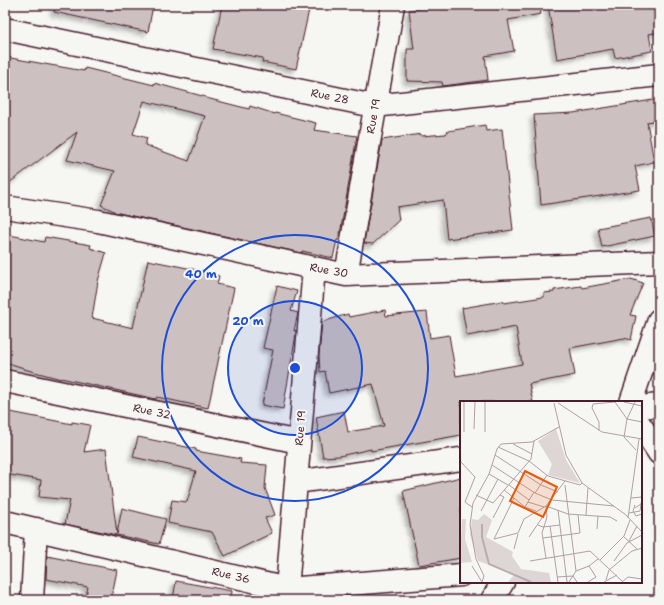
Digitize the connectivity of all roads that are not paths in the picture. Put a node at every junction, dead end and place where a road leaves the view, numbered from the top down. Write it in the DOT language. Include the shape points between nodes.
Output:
graph roads {
  1 [pos="393,5"];
  2 [pos="5,29"];
  3 [pos="659,75"];
  4 [pos="374,106"];
  5 [pos="5,207"];
  6 [pos="659,262"];
  7 [pos="314,268"];
  8 [pos="346,275"];
  9 [pos="659,320"];
  10 [pos="5,381"];
  11 [pos="631,401"];
  12 [pos="659,405"];
  13 [pos="642,407"];
  14 [pos="642,428"];
  15 [pos="299,442"];
  16 [pos="659,453"];
  17 [pos="460,459"];
  18 [pos="296,482"];
  19 [pos="5,522"];
  20 [pos="36,529"];
  21 [pos="460,575"];
  22 [pos="502,583"];
  23 [pos="287,588"];
  24 [pos="32,600"];
  25 [pos="492,600"];
  1 -- 4 [label="street, Rue 19"];
  2 -- 4 [label="street, Rue 28"];
  3 -- 4 [label="street, Rue 28"];
  4 -- 8 [label="street, Rue 19"];
  5 -- 7 [label="street, Rue 30" via="98,221"];
  6 -- 8 [label="street, Rue 30"];
  7 -- 8 [label="street, Rue 30"];
  7 -- 15 [label="street, Rue 19"];
  9 -- 11 [label="street"];
  10 -- 15 [label="street, Rue 32"];
  12 -- 13 [label="street"];
  14 -- 16 [label="street"];
  15 -- 18 [label="street, Rue 19"];
  17 -- 18 [label="street"];
  18 -- 23 [label="street, Rue 19"];
  19 -- 20 [label="street, Rue 36"];
  20 -- 23 [label="street, Rue 36"];
  20 -- 24 [label="street"];
  21 -- 23 [label="street, Rue 36"];
  22 -- 25 [label="street"];
}
